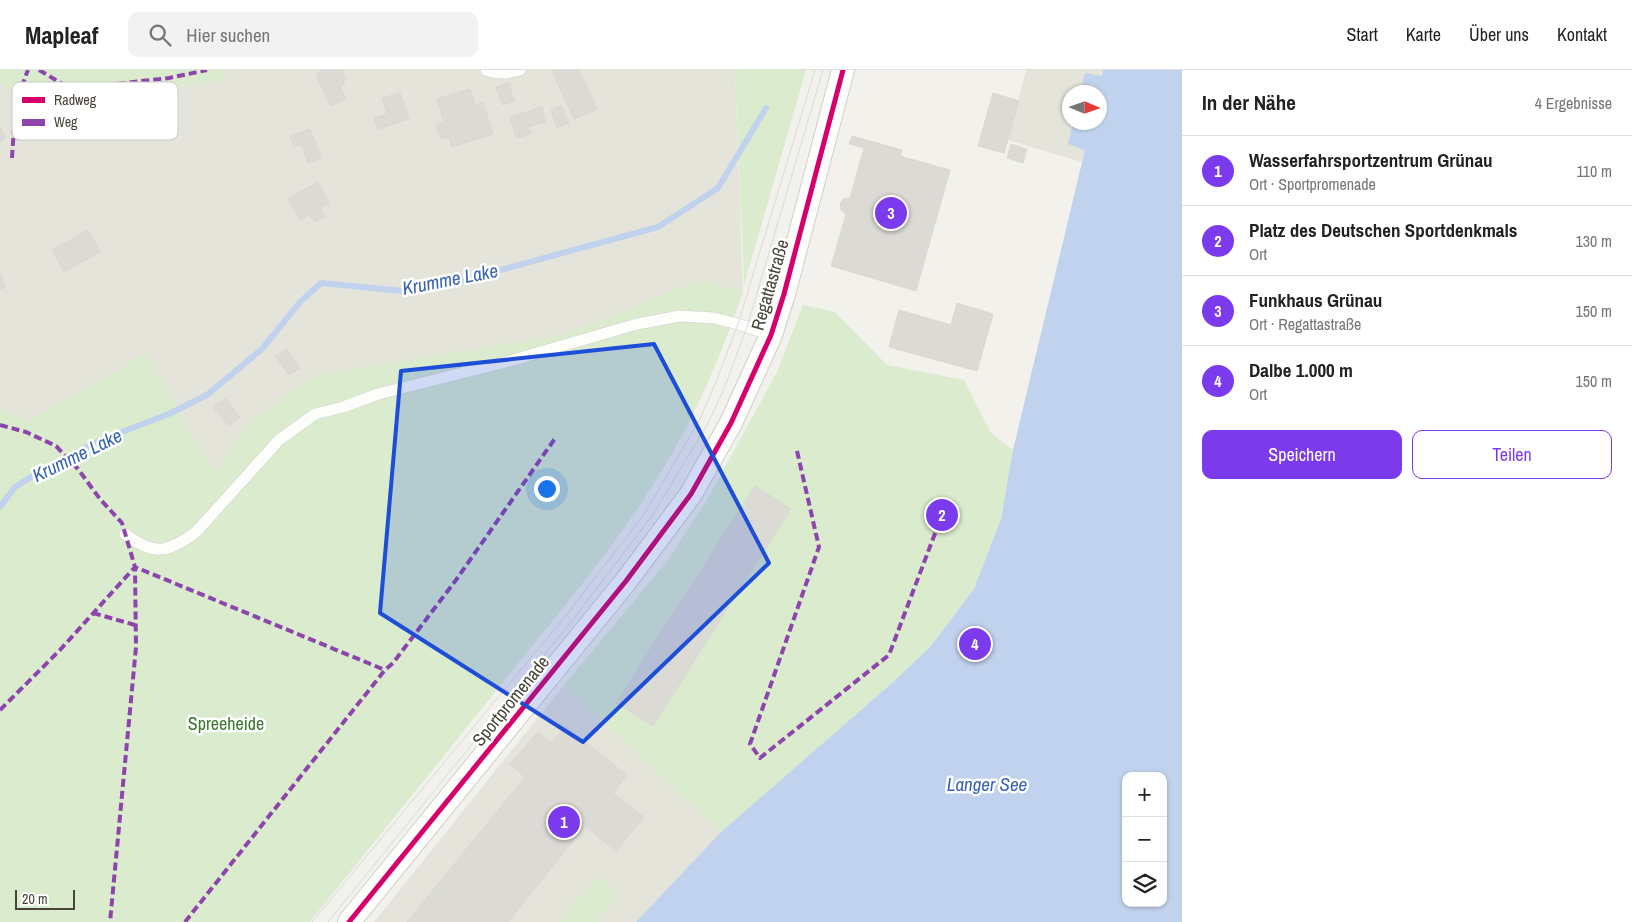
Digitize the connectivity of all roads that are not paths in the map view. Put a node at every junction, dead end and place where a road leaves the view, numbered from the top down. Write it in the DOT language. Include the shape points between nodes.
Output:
graph roads {
  1 [pos="486,70"];
  2 [pos="520,70"];
  3 [pos="844,70"];
  4 [pos="771,335"];
  5 [pos="690,494"];
  6 [pos="125,534"];
  7 [pos="349,922"];
  1 -- 2 [label="lane" via="506,74"];
  3 -- 4 [label="street, Regattastraße"];
  4 -- 5 [label="street, Regattastraße" via="731,423"];
  4 -- 6 [label="lane" via="714,318 680,316 637,324 506,362 378,394 344,408 315,414 279,440 196,532 182,542 163,550 149,549"];
  5 -- 7 [label="street, Sportpromenade" via="626,580"];
}
